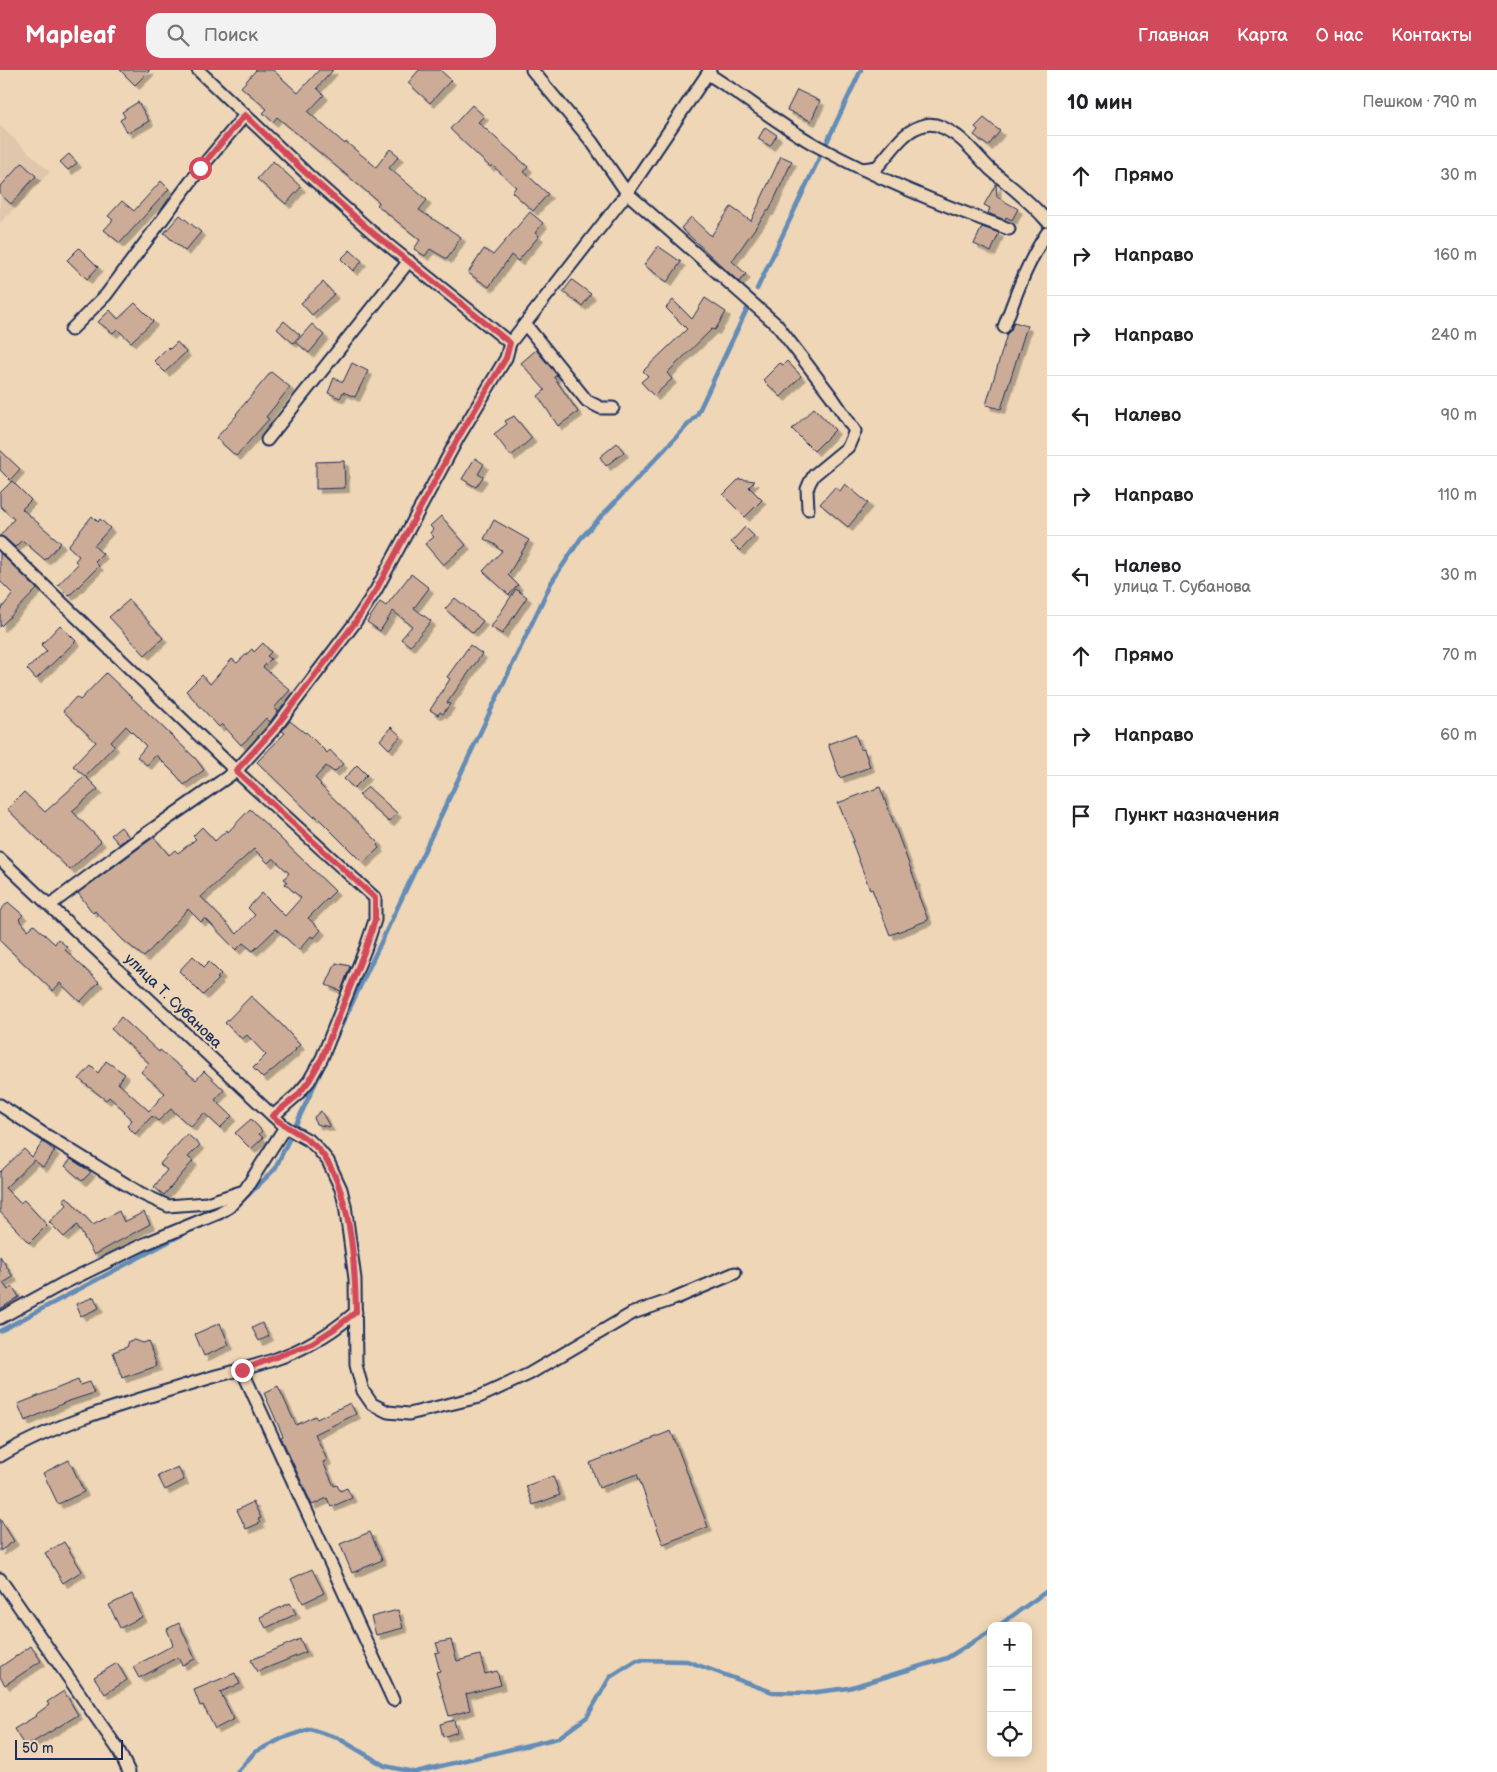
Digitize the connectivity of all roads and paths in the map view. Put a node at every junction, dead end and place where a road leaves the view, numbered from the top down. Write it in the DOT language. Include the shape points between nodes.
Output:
graph roads {
  1 [pos="198,70"];
  2 [pos="532,70"];
  3 [pos="709,72"];
  4 [pos="245,115"];
  5 [pos="863,169"];
  6 [pos="628,193"];
  7 [pos="1047,221"];
  8 [pos="1009,229"];
  9 [pos="1047,233"];
  10 [pos="409,261"];
  11 [pos="525,324"];
  12 [pos="1004,327"];
  13 [pos="71,330"];
  14 [pos="510,343"];
  15 [pos="613,408"];
  16 [pos="267,440"];
  17 [pos="808,509"];
  18 [pos="0,543"];
  19 [pos="236,771"];
  20 [pos="0,859"];
  21 [pos="50,905"];
  22 [pos="0,1104"];
  23 [pos="272,1116"];
  24 [pos="288,1128"];
  25 [pos="245,1190"];
  26 [pos="735,1273"];
  27 [pos="356,1312"];
  28 [pos="0,1318"];
  29 [pos="242,1370"];
  30 [pos="0,1456"];
  31 [pos="0,1579"];
  32 [pos="393,1700"];
  33 [pos="128,1772"];
  1 -- 4 [label="street"];
  2 -- 6 [label="street" via="592,142"];
  3 -- 5 [label="street" via="785,127"];
  3 -- 6 [label="street"];
  4 -- 10 [label="street" via="372,232"];
  4 -- 13 [label="street" via="200,168 106,295"];
  5 -- 7 [label="street" via="877,167 910,132 934,124 957,136"];
  5 -- 8 [label="street" via="956,210"];
  6 -- 11 [label="street"];
  6 -- 17 [label="street" via="777,325 855,432 848,447 810,482"];
  9 -- 12 [label="street" via="1024,273"];
  10 -- 14 [label="street"];
  10 -- 16 [label="street"];
  11 -- 14 [label="street"];
  11 -- 15 [label="street" via="586,401 601,408"];
  14 -- 19 [label="street" via="506,358 454,445 376,590 275,728"];
  18 -- 19 [label="street"];
  19 -- 21 [label="street"];
  19 -- 23 [label="street" via="375,898 376,905 375,920 366,947 322,1058 297,1096"];
  20 -- 21 [label="street, улица Т. Субанова"];
  21 -- 23 [label="street, улица Т. Субанова"];
  22 -- 25 [label="street" via="140,1193 168,1206 208,1203"];
  23 -- 24 [label="street, улица Т. Субанова"];
  24 -- 25 [label="street"];
  24 -- 27 [label="street, улица Т. Субанова" via="310,1141 328,1161 338,1182 345,1205 356,1279"];
  25 -- 28 [label="street" via="220,1214 142,1245"];
  26 -- 27 [label="street, улица Т. Субанова" via="633,1313 529,1374 479,1397 409,1414 388,1412 372,1404 363,1391 356,1365"];
  27 -- 29 [label="street" via="312,1343"];
  29 -- 30 [label="street" via="90,1416"];
  29 -- 32 [label="street"];
  31 -- 33 [label="street" via="118,1749"];
}
